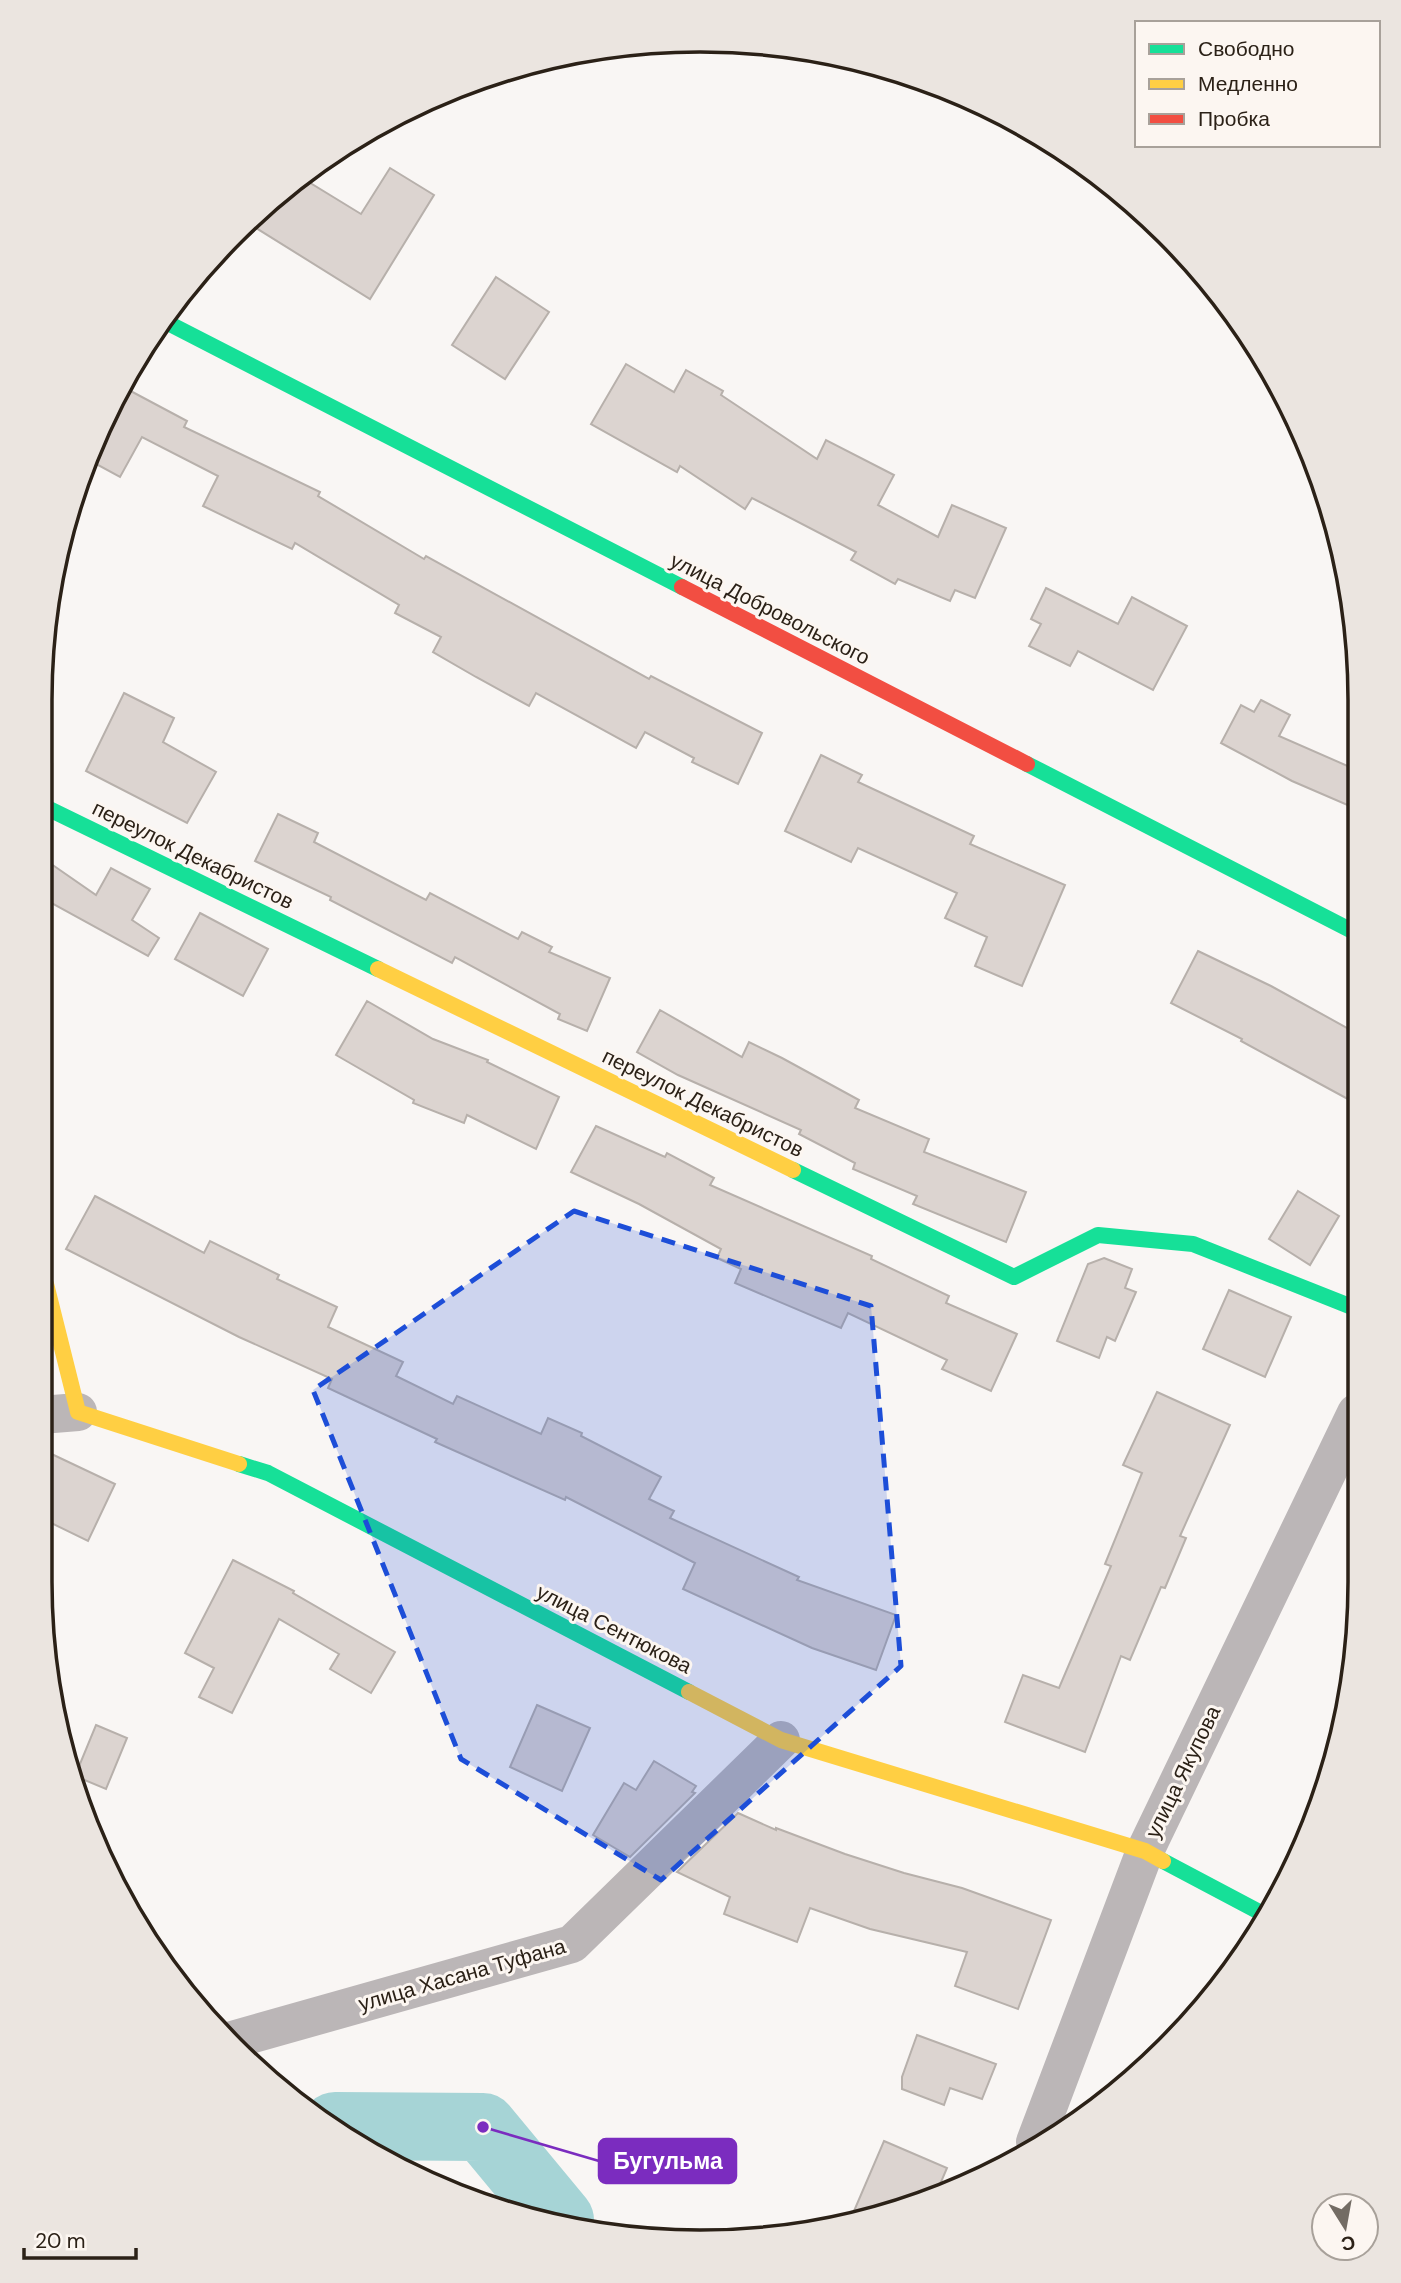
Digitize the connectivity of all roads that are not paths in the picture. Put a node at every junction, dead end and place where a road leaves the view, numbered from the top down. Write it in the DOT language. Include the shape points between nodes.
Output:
graph roads {
  1 [pos="172,325"];
  2 [pos="52,810"];
  3 [pos="1348,929"];
  4 [pos="1348,1305"];
  5 [pos="52,1340"];
  6 [pos="60,1414"];
  7 [pos="1348,1430"];
  8 [pos="781,1740"];
  9 [pos="1145,1851"];
  10 [pos="1259,1911"];
  11 [pos="239,2038"];
  12 [pos="1037,2136"];
  1 -- 3 [label="street, улица Добровольского"];
  2 -- 4 [label="street, переулок Декабристов" via="1014,1278 1098,1236 1125,1238 1194,1244"];
  5 -- 6 [label="street, улица Сентюкова"];
  6 -- 8 [label="street, улица Сентюкова" via="268,1473"];
  7 -- 9 [label="street, улица Якупова"];
  8 -- 9 [label="street, улица Сентюкова"];
  8 -- 11 [label="street, улица Хасана Туфана" via="572,1944"];
  9 -- 10 [label="street, улица Сентюкова"];
  9 -- 12 [label="street, улица Якупова"];
}
